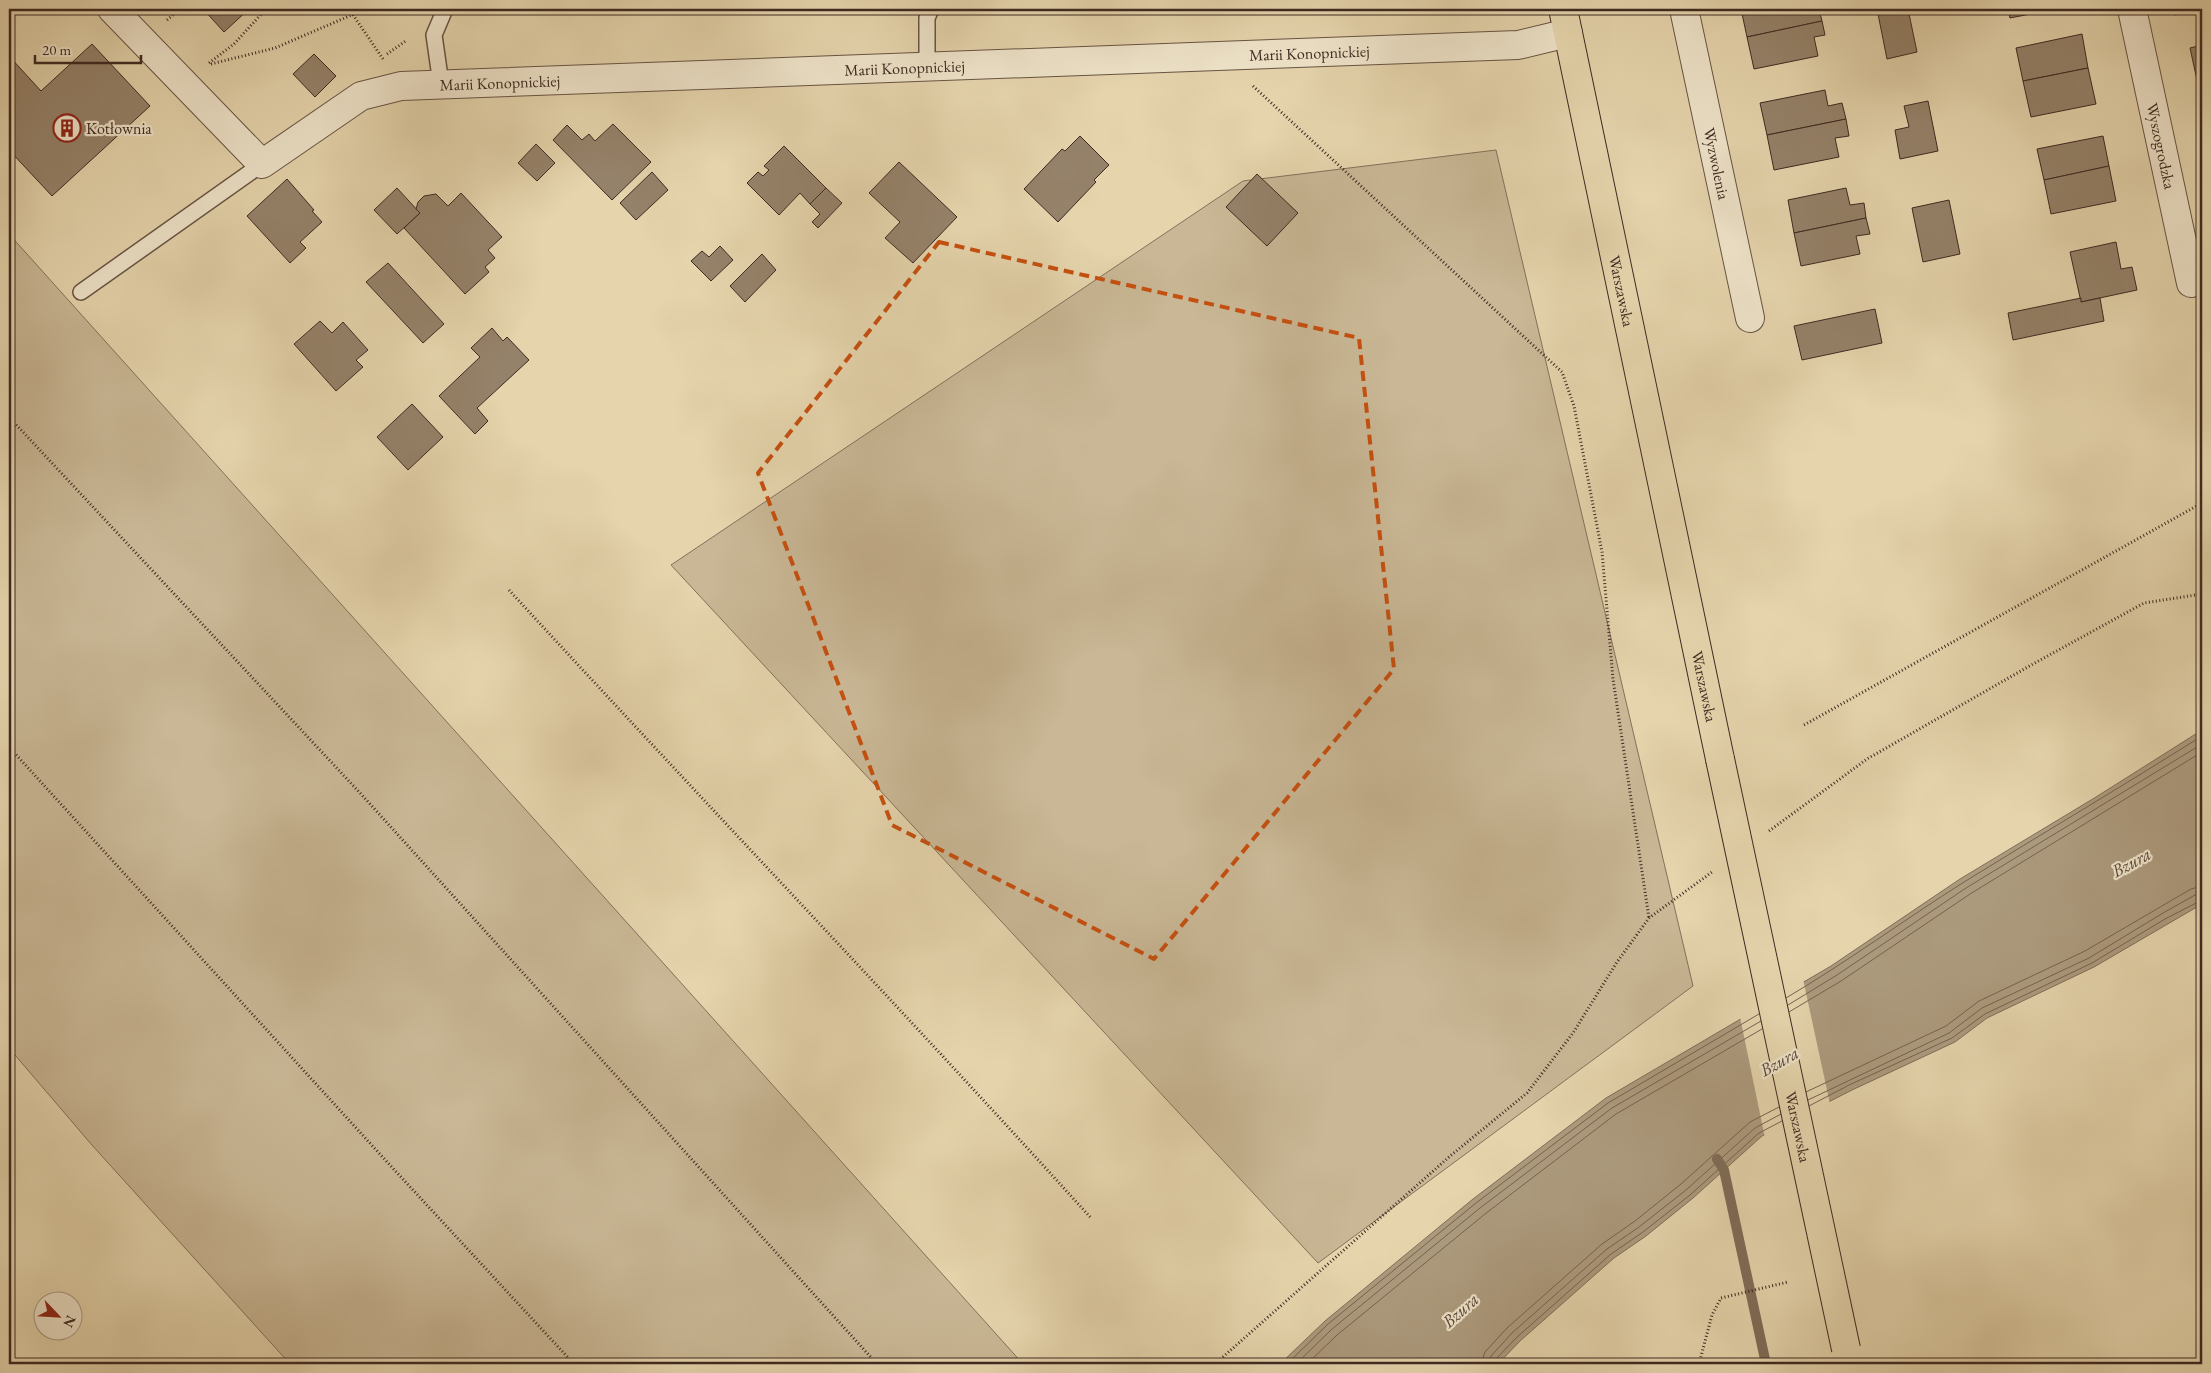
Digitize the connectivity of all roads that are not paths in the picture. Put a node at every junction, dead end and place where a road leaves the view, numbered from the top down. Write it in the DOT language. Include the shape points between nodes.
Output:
graph roads {
  1 [pos="112,9"];
  2 [pos="445,9"];
  3 [pos="931,9"];
  4 [pos="1684,9"];
  5 [pos="2132,9"];
  6 [pos="1565,21"];
  7 [pos="928,66"];
  8 [pos="441,84"];
  9 [pos="262,164"];
  10 [pos="2191,283"];
  11 [pos="81,292"];
  12 [pos="1750,318"];
  13 [pos="1847,1356"];
  1 -- 9 [label="street"];
  2 -- 8 [label="lane" via="434,35"];
  3 -- 7 [label="lane" via="927,18"];
  4 -- 12 [label="street, Wyzwolenia"];
  5 -- 10 [label="street, Wyszogrodzka"];
  6 -- 7 [label="street, Marii Konopnickiej" via="1518,45"];
  6 -- 13 [label="main road, Warszawska, bridge"];
  7 -- 8 [label="street, Marii Konopnickiej"];
  8 -- 9 [label="street, Marii Konopnickiej" via="401,86 361,96"];
  9 -- 11 [label="lane"];
}
